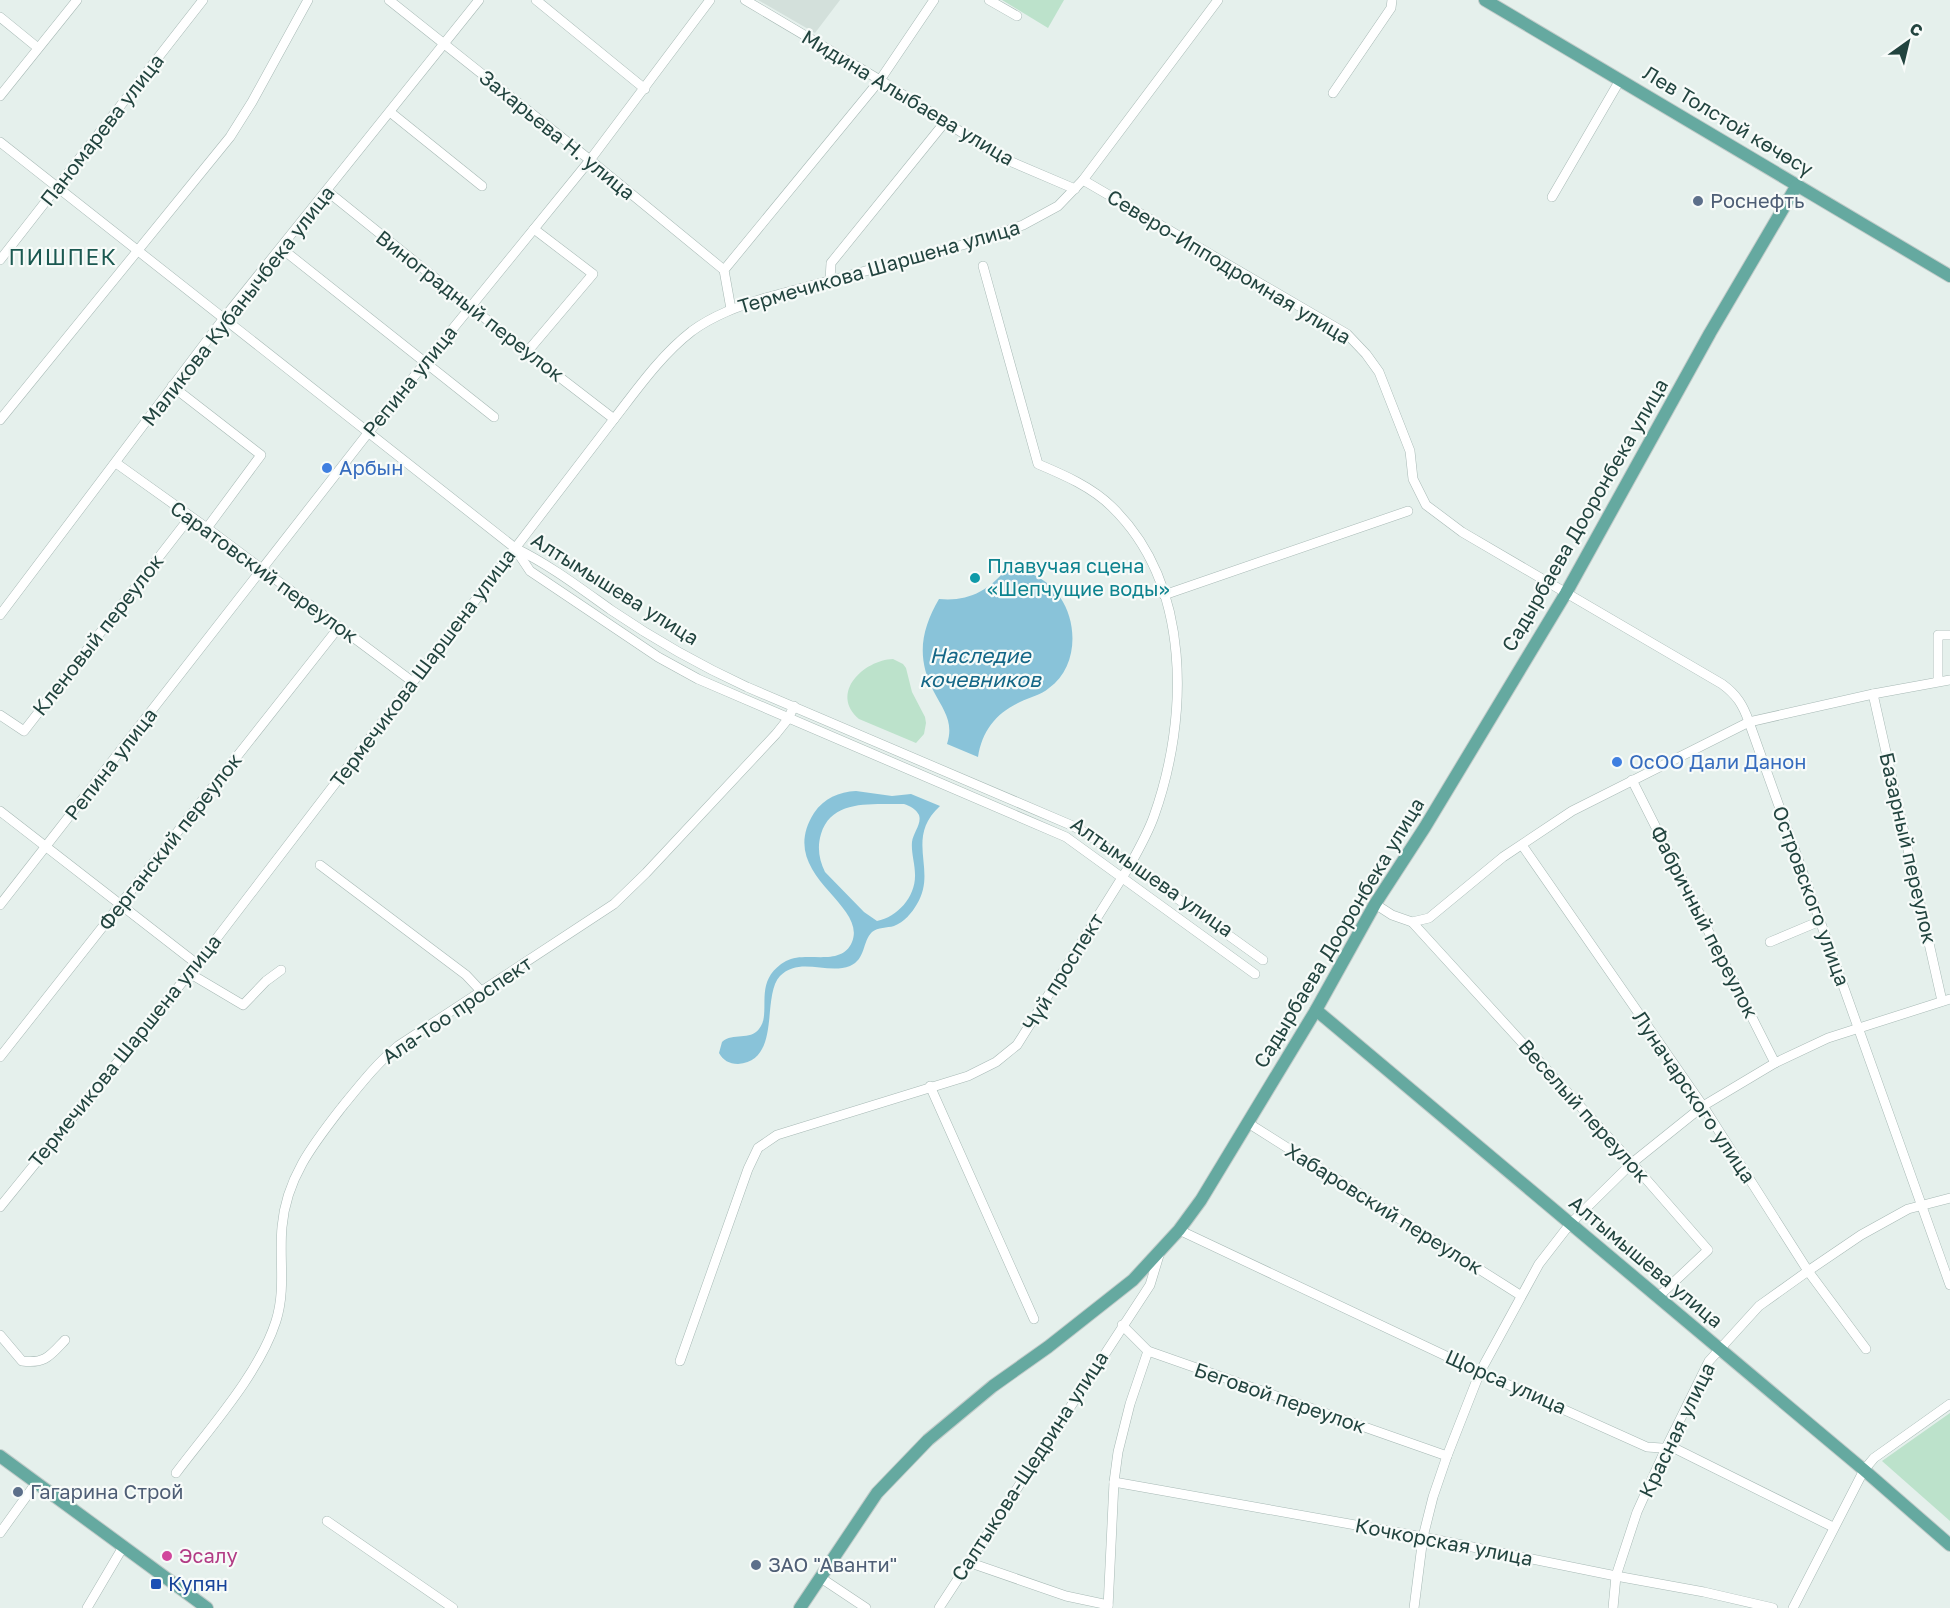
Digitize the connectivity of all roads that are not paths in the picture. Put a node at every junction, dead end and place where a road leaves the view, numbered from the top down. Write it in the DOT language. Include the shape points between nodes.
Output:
graph roads {
  1 [pos="77,0"];
  2 [pos="203,0"];
  3 [pos="308,0"];
  4 [pos="389,0"];
  5 [pos="479,0"];
  6 [pos="536,0"];
  7 [pos="710,0"];
  8 [pos="745,0"];
  9 [pos="934,0"];
  10 [pos="989,0"];
  11 [pos="1218,0"];
  12 [pos="1392,0"];
  13 [pos="1485,0"];
  14 [pos="1017,16"];
  15 [pos="0,17"];
  16 [pos="444,44"];
  17 [pos="38,48"];
  18 [pos="880,80"];
  19 [pos="1620,80"];
  20 [pos="645,89"];
  21 [pos="1333,93"];
  22 [pos="0,96"];
  23 [pos="390,112"];
  24 [pos="945,122"];
  25 [pos="0,142"];
  26 [pos="590,160"];
  27 [pos="1083,180"];
  28 [pos="1797,185"];
  29 [pos="56,186"];
  30 [pos="482,186"];
  31 [pos="1075,189"];
  32 [pos="327,191"];
  33 [pos="1552,197"];
  34 [pos="534,229"];
  35 [pos="281,248"];
  36 [pos="137,250"];
  37 [pos="0,260"];
  38 [pos="983,266"];
  39 [pos="724,270"];
  40 [pos="1950,276"];
  41 [pos="830,280"];
  42 [pos="471,307"];
  43 [pos="731,309"];
  44 [pos="224,318"];
  45 [pos="527,352"];
  46 [pos="425,363"];
  47 [pos="172,386"];
  48 [pos="494,417"];
  49 [pos="614,419"];
  50 [pos="0,420"];
  51 [pos="368,433"];
  52 [pos="116,463"];
  53 [pos="1407,511"];
  54 [pos="190,516"];
  55 [pos="207,528"];
  56 [pos="515,548"];
  57 [pos="262,570"];
  58 [pos="1566,593"];
  59 [pos="1164,595"];
  60 [pos="0,615"];
  61 [pos="339,627"];
  62 [pos="1950,635"];
  63 [pos="1950,680"];
  64 [pos="1938,681"];
  65 [pos="413,682"];
  66 [pos="1873,694"];
  67 [pos="794,706"];
  68 [pos="0,715"];
  69 [pos="788,720"];
  70 [pos="1749,722"];
  71 [pos="1632,780"];
  72 [pos="0,812"];
  73 [pos="1522,845"];
  74 [pos="46,847"];
  75 [pos="320,865"];
  76 [pos="1130,865"];
  77 [pos="1123,877"];
  78 [pos="1375,903"];
  79 [pos="121,904"];
  80 [pos="0,905"];
  81 [pos="1820,921"];
  82 [pos="1412,922"];
  83 [pos="1770,942"];
  84 [pos="1263,960"];
  85 [pos="197,964"];
  86 [pos="281,970"];
  87 [pos="189,973"];
  88 [pos="1255,974"];
  89 [pos="480,991"];
  90 [pos="1946,1000"];
  91 [pos="1316,1010"];
  92 [pos="1858,1028"];
  93 [pos="0,1057"];
  94 [pos="1775,1063"];
  95 [pos="930,1086"];
  96 [pos="1703,1106"];
  97 [pos="1248,1123"];
  98 [pos="1632,1162"];
  99 [pos="1950,1198"];
  100 [pos="1923,1204"];
  101 [pos="0,1207"];
  102 [pos="1570,1224"];
  103 [pos="1179,1230"];
  104 [pos="1160,1251"];
  105 [pos="1808,1271"];
  106 [pos="1950,1285"];
  107 [pos="1520,1295"];
  108 [pos="1657,1298"];
  109 [pos="1034,1319"];
  110 [pos="1122,1325"];
  111 [pos="0,1335"];
  112 [pos="64,1340"];
  113 [pos="1719,1349"];
  114 [pos="1866,1349"];
  115 [pos="1148,1351"];
  116 [pos="680,1361"];
  117 [pos="1480,1372"];
  118 [pos="1950,1404"];
  119 [pos="1666,1448"];
  120 [pos="0,1456"];
  121 [pos="1447,1456"];
  122 [pos="1864,1470"];
  123 [pos="176,1473"];
  124 [pos="1114,1482"];
  125 [pos="36,1483"];
  126 [pos="327,1521"];
  127 [pos="1833,1527"];
  128 [pos="0,1533"];
  129 [pos="1424,1537"];
  130 [pos="1950,1545"];
  131 [pos="123,1546"];
  132 [pos="968,1562"];
  133 [pos="1616,1576"];
  134 [pos="820,1578"];
  135 [pos="1108,1606"];
  136 [pos="87,1608"];
  137 [pos="207,1608"];
  138 [pos="453,1608"];
  139 [pos="800,1608"];
  140 [pos="866,1608"];
  141 [pos="939,1608"];
  142 [pos="1414,1608"];
  143 [pos="1613,1608"];
  144 [pos="1773,1608"];
  145 [pos="1793,1608"];
  1 -- 17 [label="street"];
  2 -- 29 [label="street, Паномарева улица"];
  3 -- 36 [label="street" via="230,137"];
  4 -- 16 [label="street, Захарьева Н. улица"];
  5 -- 16 [label="street, Маликова Кубанычбека улица"];
  6 -- 20 [label="street"];
  7 -- 20 [label="street, Репина улица"];
  8 -- 18 [label="street, Мидина Алыбаева улица"];
  9 -- 18 [label="street"];
  10 -- 14 [label="street"];
  11 -- 27 [label="street, Термечикова Шаршена улица"];
  12 -- 21 [label="street" via="1391,8"];
  13 -- 19 [label="main road, Лев Толстой көчөсү"];
  15 -- 17 [label="street"];
  16 -- 23 [label="street, Маликова Кубанычбека улица"];
  16 -- 26 [label="street, Захарьева Н. улица"];
  17 -- 22 [label="street"];
  18 -- 24 [label="street, Мидина Алыбаева улица"];
  18 -- 39 [label="street"];
  19 -- 28 [label="main road, Лев Толстой көчөсү"];
  19 -- 33 [label="street"];
  20 -- 26 [label="street, Репина улица"];
  23 -- 30 [label="street"];
  23 -- 32 [label="street, Маликова Кубанычбека улица"];
  24 -- 31 [label="street, Мидина Алыбаева улица" via="1000,156"];
  24 -- 41 [label="street" via="831,263"];
  25 -- 29 [label="street"];
  26 -- 34 [label="street, Репина улица"];
  26 -- 39 [label="street, Захарьева Н. улица"];
  27 -- 31 [label="street, Термечикова Шаршена улица"];
  27 -- 58 [label="street, Северо-Ипподромная улица" via="1347,334 1379,372 1410,451 1413,479 1426,505 1462,532"];
  28 -- 40 [label="main road, Лев Толстой көчөсү"];
  28 -- 58 [label="main road, Садырбаева Дооронбека улица"];
  29 -- 36 [label="street"];
  29 -- 37 [label="street, Паномарева улица"];
  31 -- 41 [label="street, Термечикова Шаршена улица" via="1058,206 1023,225"];
  32 -- 35 [label="street, Маликова Кубанычбека улица"];
  32 -- 42 [label="street, Виноградный переулок"];
  34 -- 42 [label="street, Репина улица"];
  34 -- 45 [label="street" via="593,274"];
  35 -- 44 [label="street, Маликова Кубанычбека улица"];
  35 -- 46 [label="street"];
  36 -- 44 [label="street"];
  36 -- 50 [label="street"];
  38 -- 59 [label="street, Чүй проспект" via="1038,464 1076,481 1112,507 1142,544"];
  39 -- 43 [label="street"];
  41 -- 43 [label="street, Термечикова Шаршена улица"];
  42 -- 45 [label="street, Виноградный переулок"];
  42 -- 46 [label="street, Репина улица"];
  43 -- 49 [label="street, Термечикова Шаршена улица" via="693,330 676,345"];
  44 -- 47 [label="street, Маликова Кубанычбека улица"];
  44 -- 51 [label="street"];
  45 -- 49 [label="street, Виноградный переулок"];
  46 -- 48 [label="street"];
  46 -- 51 [label="street, Репина улица"];
  47 -- 52 [label="street, Маликова Кубанычбека улица"];
  47 -- 55 [label="street" via="261,455"];
  49 -- 56 [label="street, Термечикова Шаршена улица"];
  51 -- 56 [label="street"];
  51 -- 57 [label="street, Репина улица"];
  52 -- 54 [label="street, Саратовский переулок"];
  52 -- 60 [label="street, Маликова Кубанычбека улица"];
  53 -- 59 [label="street"];
  54 -- 55 [label="street, Саратовский переулок"];
  54 -- 68 [label="street, Кленовый переулок" via="24,731"];
  55 -- 57 [label="street, Саратовский переулок"];
  56 -- 65 [label="street, Термечикова Шаршена улица"];
  56 -- 67 [label="street, Алтымышева улица" via="538,559 674,651"];
  56 -- 69 [label="street, Алтымышева улица" via="530,571 658,657"];
  57 -- 61 [label="street, Саратовский переулок"];
  57 -- 74 [label="street, Репина улица"];
  58 -- 70 [label="street, Островского улица" via="1722,684 1735,694"];
  58 -- 78 [label="main road, Садырбаева Дооронбека улица"];
  59 -- 76 [label="street, Чүй проспект" via="1178,680 1174,732 1154,818"];
  61 -- 65 [label="street, Саратовский переулок"];
  61 -- 79 [label="street, Ферганский переулок"];
  62 -- 64 [label="street" via="1938,635"];
  63 -- 64 [label="street"];
  64 -- 66 [label="street"];
  65 -- 85 [label="street, Термечикова Шаршена улица"];
  66 -- 70 [label="street"];
  66 -- 90 [label="street, Базарный переулок"];
  67 -- 69 [label="street, Ала-Тоо проспект"];
  67 -- 76 [label="street, Алтымышева улица" via="1073,826"];
  69 -- 77 [label="street, Алтымышева улица" via="1050,830"];
  69 -- 89 [label="street, Ала-Тоо проспект" via="629,891"];
  70 -- 71 [label="street"];
  70 -- 81 [label="street, Островского улица"];
  71 -- 73 [label="street"];
  71 -- 94 [label="street, Фабричный переулок"];
  72 -- 74 [label="street"];
  73 -- 82 [label="street" via="1429,918"];
  73 -- 96 [label="street, Луначарского улица"];
  74 -- 79 [label="street"];
  74 -- 80 [label="street, Репина улица"];
  75 -- 89 [label="street" via="466,975"];
  76 -- 77 [label="street, Чүй проспект"];
  76 -- 84 [label="street, Алтымышева улица"];
  77 -- 88 [label="street, Алтымышева улица"];
  77 -- 95 [label="street, Чүй проспект" via="1017,1045 982,1070"];
  78 -- 82 [label="street"];
  78 -- 91 [label="main road, Садырбаева Дооронбека улица"];
  79 -- 85 [label="street"];
  79 -- 93 [label="street, Ферганский переулок"];
  81 -- 83 [label="street"];
  81 -- 92 [label="street, Островского улица"];
  82 -- 98 [label="street, Веселый переулок"];
  85 -- 87 [label="street, Термечикова Шаршена улица"];
  86 -- 87 [label="street" via="243,1005"];
  87 -- 101 [label="street, Термечикова Шаршена улица"];
  89 -- 123 [label="street, Ала-Тоо проспект" via="398,1046 372,1069 309,1151 284,1208 281,1303 270,1338 252,1371"];
  90 -- 92 [label="street"];
  91 -- 97 [label="main road, Садырбаева Дооронбека улица"];
  91 -- 102 [label="main road, Алтымышева улица"];
  92 -- 94 [label="street"];
  92 -- 100 [label="street, Островского улица"];
  94 -- 96 [label="street"];
  95 -- 109 [label="street"];
  95 -- 116 [label="street, Чүй проспект" via="777,1135 758,1148"];
  96 -- 98 [label="street"];
  96 -- 105 [label="street, Луначарского улица"];
  97 -- 103 [label="main road, Садырбаева Дооронбека улица"];
  97 -- 107 [label="street, Хабаровский переулок"];
  98 -- 102 [label="street"];
  98 -- 108 [label="street, Веселый переулок" via="1708,1250"];
  99 -- 100 [label="street, Красная улица"];
  100 -- 105 [label="street, Красная улица" via="1861,1235"];
  100 -- 106 [label="street, Островского улица"];
  102 -- 107 [label="street"];
  102 -- 108 [label="main road, Алтымышева улица"];
  103 -- 104 [label="main road, Садырбаева Дооронбека улица"];
  103 -- 117 [label="street, Щорса улица"];
  104 -- 110 [label="street, Салтыкова-Щедрина улица" via="1150,1285"];
  104 -- 134 [label="main road, Садырбаева Дооронбека улица" via="1133,1280 927,1440 877,1493"];
  105 -- 113 [label="street, Красная улица" via="1759,1306"];
  105 -- 114 [label="street, Луначарского улица"];
  107 -- 117 [label="street"];
  108 -- 113 [label="main road, Алтымышева улица"];
  110 -- 115 [label="street, Беговой переулок"];
  110 -- 132 [label="street, Салтыкова-Щедрина улица"];
  111 -- 112 [label="street" via="22,1361 36,1363 51,1356"];
  113 -- 119 [label="street, Красная улица" via="1709,1361"];
  113 -- 122 [label="main road, Алтымышева улица"];
  115 -- 121 [label="street, Беговой переулок"];
  115 -- 124 [label="street" via="1130,1404"];
  117 -- 119 [label="street, Щорса улица" via="1647,1446"];
  117 -- 121 [label="street"];
  118 -- 122 [label="street" via="1874,1458"];
  119 -- 127 [label="street, Щорса улица" via="1676,1449"];
  119 -- 133 [label="street, Красная улица" via="1637,1512"];
  120 -- 125 [label="main road"];
  121 -- 129 [label="street"];
  122 -- 127 [label="street"];
  122 -- 130 [label="main road, Алтымышева улица"];
  124 -- 129 [label="street, Кочкорская улица"];
  124 -- 135 [label="street"];
  125 -- 128 [label="street"];
  125 -- 131 [label="main road"];
  126 -- 138 [label="street"];
  127 -- 145 [label="street"];
  129 -- 133 [label="street, Кочкорская улица"];
  129 -- 142 [label="street"];
  131 -- 136 [label="street"];
  131 -- 137 [label="main road"];
  132 -- 135 [label="street" via="1066,1596"];
  132 -- 141 [label="street, Салтыкова-Щедрина улица"];
  133 -- 143 [label="street, Красная улица"];
  133 -- 144 [label="street, Кочкорская улица"];
  134 -- 139 [label="main road, Садырбаева Дооронбека улица"];
  134 -- 140 [label="street"];
}
